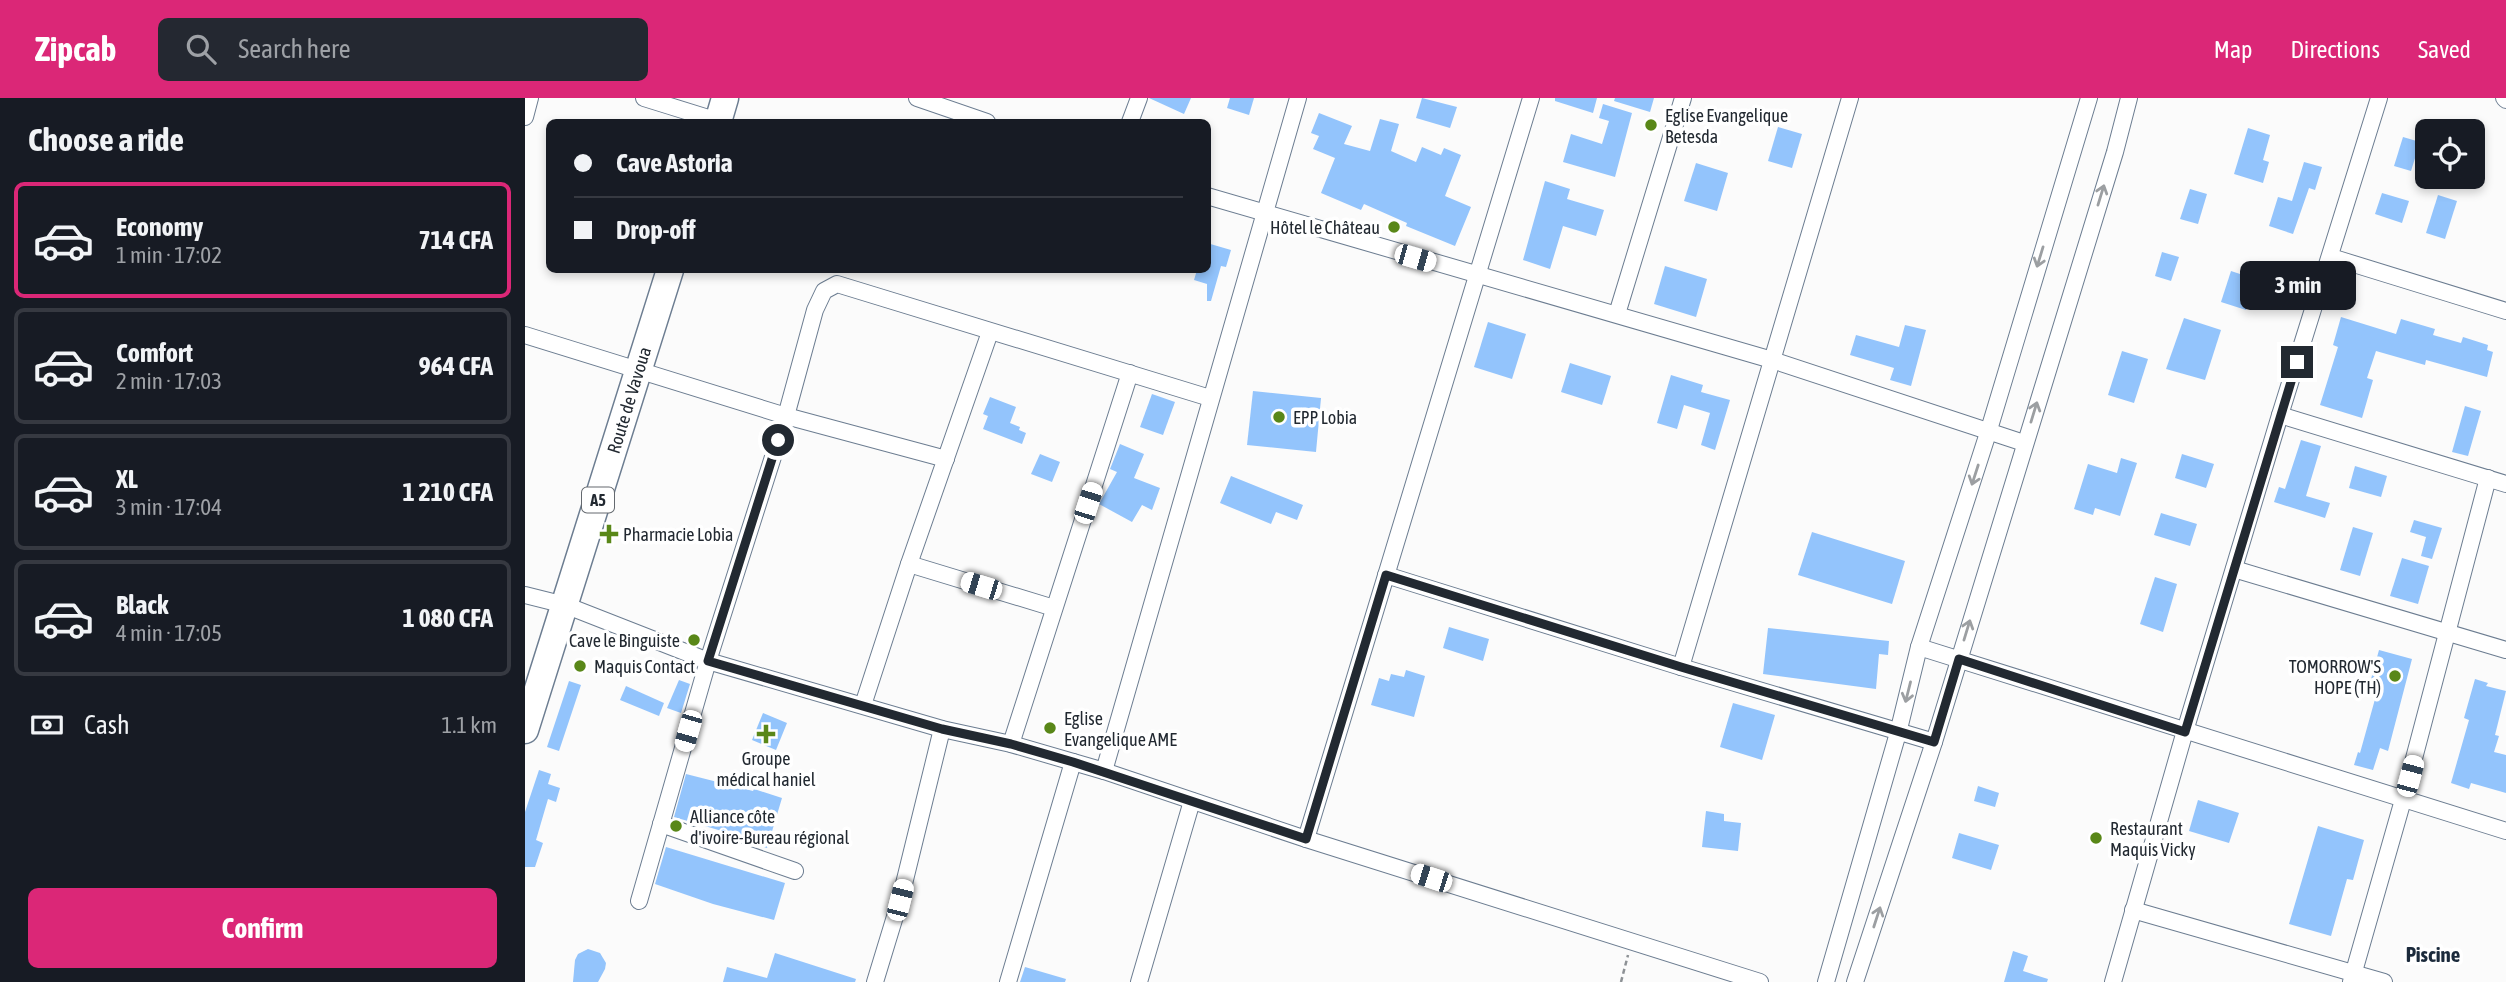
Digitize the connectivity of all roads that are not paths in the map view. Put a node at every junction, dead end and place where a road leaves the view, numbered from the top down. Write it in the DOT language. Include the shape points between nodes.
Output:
graph roads {
  1 [pos="530,98"];
  2 [pos="644,98"];
  3 [pos="917,98"];
  4 [pos="1139,98"];
  5 [pos="1298,98"];
  6 [pos="1531,98"];
  7 [pos="1683,98"];
  8 [pos="1850,98"];
  9 [pos="2089,98"];
  10 [pos="2111,98"];
  11 [pos="2379,98"];
  12 [pos="2128,100"];
  13 [pos="720,114"];
  14 [pos="525,117"];
  15 [pos="978,119"];
  16 [pos="1131,119"];
  17 [pos="1211,196"];
  18 [pos="1265,213"];
  19 [pos="2331,257"];
  20 [pos="669,273"];
  21 [pos="1476,275"];
  22 [pos="2506,311"];
  23 [pos="1618,314"];
  24 [pos="991,332"];
  25 [pos="525,335"];
  26 [pos="1772,360"];
  27 [pos="638,372"];
  28 [pos="1130,373"];
  29 [pos="1210,398"];
  30 [pos="2280,415"];
  31 [pos="786,416"];
  32 [pos="1988,433"];
  33 [pos="2024,443"];
  34 [pos="946,459"];
  35 [pos="2488,478"];
  36 [pos="2506,484"];
  37 [pos="909,564"];
  38 [pos="2234,569"];
  39 [pos="1386,575"];
  40 [pos="525,594"];
  41 [pos="565,606"];
  42 [pos="1054,608"];
  43 [pos="2447,634"];
  44 [pos="1919,646"];
  45 [pos="2506,650"];
  46 [pos="1959,659"];
  47 [pos="708,661"];
  48 [pos="1681,667"];
  49 [pos="863,705"];
  50 [pos="942,729"];
  51 [pos="525,730"];
  52 [pos="2185,732"];
  53 [pos="1898,733"];
  54 [pos="1934,742"];
  55 [pos="1011,744"];
  56 [pos="1073,762"];
  57 [pos="1104,772"];
  58 [pos="2403,800"];
  59 [pos="1192,801"];
  60 [pos="661,824"];
  61 [pos="2506,831"];
  62 [pos="1306,839"];
  63 [pos="795,871"];
  64 [pos="639,901"];
  65 [pos="2133,910"];
  66 [pos="2353,977"];
  67 [pos="875,982"];
  68 [pos="1008,982"];
  69 [pos="1139,982"];
  70 [pos="1760,982"];
  71 [pos="1826,982"];
  72 [pos="1856,982"];
  73 [pos="2113,982"];
  74 [pos="2384,982"];
  1 -- 14 [label="street"];
  2 -- 13 [label="street"];
  3 -- 15 [label="street"];
  4 -- 16 [label="street"];
  5 -- 18 [label="street"];
  6 -- 21 [label="street"];
  7 -- 23 [label="street"];
  8 -- 26 [label="street"];
  9 -- 32 [label="street, one-way"];
  10 -- 12 [label="street"];
  11 -- 19 [label="street"];
  33 -- 12 [label="street, one-way"];
  17 -- 18 [label="street"];
  18 -- 21 [label="street"];
  18 -- 29 [label="street"];
  19 -- 22 [label="street"];
  19 -- 30 [label="street"];
  20 -- 27 [label="main road, Route de Vavoua / A5"];
  21 -- 23 [label="street"];
  21 -- 39 [label="street"];
  23 -- 26 [label="street"];
  24 -- 28 [label="street"];
  24 -- 31 [label="street" via="837,284 824,291 815,310"];
  24 -- 34 [label="street"];
  25 -- 27 [label="street"];
  26 -- 32 [label="street"];
  26 -- 48 [label="street"];
  27 -- 31 [label="street"];
  27 -- 41 [label="main road, Route de Vavoua / A5"];
  28 -- 29 [label="street"];
  28 -- 42 [label="street"];
  29 -- 57 [label="street"];
  30 -- 35 [label="street"];
  30 -- 38 [label="street"];
  31 -- 34 [label="street"];
  31 -- 47 [label="street"];
  32 -- 33 [label="street"];
  32 -- 44 [label="street, one-way"];
  46 -- 33 [label="street, one-way"];
  34 -- 37 [label="street"];
  35 -- 36 [label="street"];
  35 -- 43 [label="street"];
  37 -- 42 [label="street"];
  37 -- 49 [label="street"];
  38 -- 43 [label="street"];
  38 -- 52 [label="street"];
  39 -- 48 [label="street"];
  39 -- 62 [label="street"];
  40 -- 41 [label="street"];
  41 -- 47 [label="street"];
  41 -- 51 [label="main road, Route de Vavoua / A5"];
  42 -- 55 [label="street"];
  43 -- 45 [label="street"];
  43 -- 58 [label="street"];
  44 -- 46 [label="street"];
  44 -- 53 [label="street, one-way"];
  46 -- 52 [label="street"];
  46 -- 54 [label="street"];
  47 -- 49 [label="street"];
  47 -- 60 [label="street"];
  48 -- 53 [label="street"];
  49 -- 50 [label="street"];
  50 -- 55 [label="street"];
  50 -- 67 [label="street"];
  52 -- 58 [label="street"];
  52 -- 65 [label="street"];
  53 -- 54 [label="street"];
  53 -- 71 [label="street"];
  72 -- 54 [label="street, one-way"];
  55 -- 56 [label="street"];
  56 -- 57 [label="street"];
  56 -- 68 [label="street"];
  57 -- 59 [label="street"];
  58 -- 61 [label="street"];
  58 -- 66 [label="street"];
  59 -- 62 [label="street"];
  59 -- 69 [label="street"];
  60 -- 63 [label="street"];
  60 -- 64 [label="street"];
  62 -- 70 [label="street"];
  65 -- 66 [label="street"];
  65 -- 73 [label="street"];
  66 -- 74 [label="street"];
}
